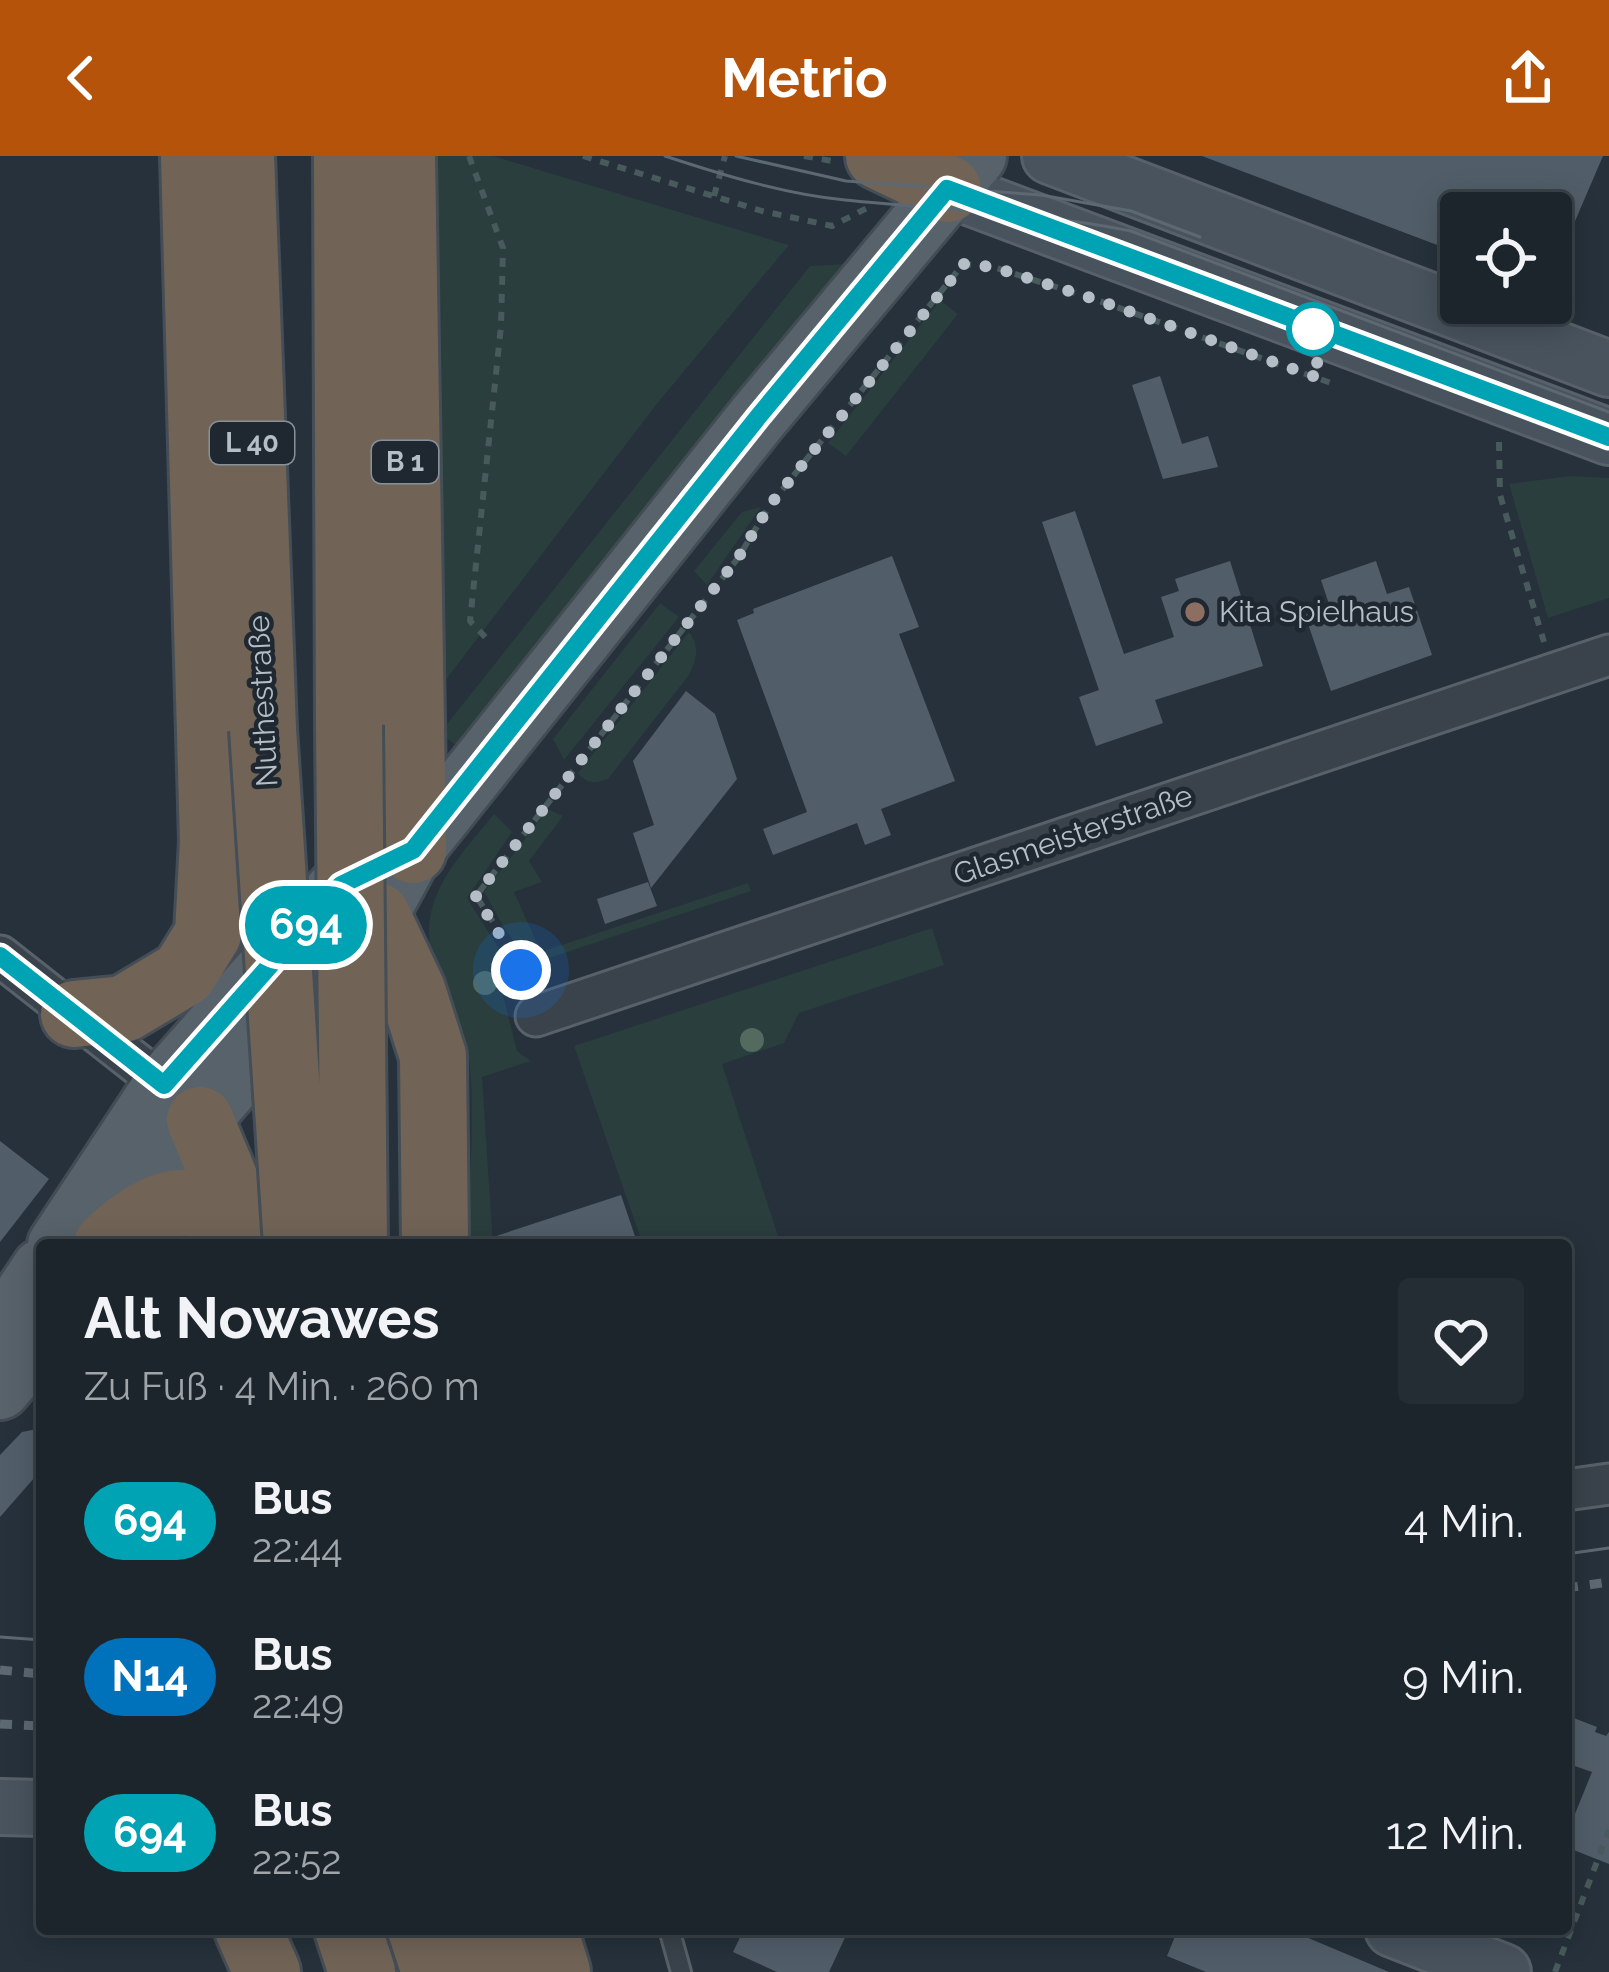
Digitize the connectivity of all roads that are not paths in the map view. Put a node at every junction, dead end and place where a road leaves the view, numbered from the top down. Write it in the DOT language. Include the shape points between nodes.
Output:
graph roads {
  1 [pos="194,156"];
  2 [pos="242,156"];
  3 [pos="879,156"];
  4 [pos="1049,156"];
  5 [pos="384,157"];
  6 [pos="962,172"];
  7 [pos="1609,369"];
  8 [pos="1609,437"];
  9 [pos="1609,655"];
  10 [pos="214,841"];
  11 [pos="413,850"];
  12 [pos="359,901"];
  13 [pos="290,943"];
  14 [pos="0,956"];
  15 [pos="74,1014"];
  16 [pos="536,1016"];
  17 [pos="182,1103"];
  18 [pos="63,1239"];
  19 [pos="109,1239"];
  20 [pos="114,1239"];
  21 [pos="230,1239"];
  22 [pos="234,1239"];
  23 [pos="297,1239"];
  24 [pos="354,1239"];
  25 [pos="435,1239"];
  26 [pos="36,1296"];
  27 [pos="22,1359"];
  28 [pos="1609,1484"];
  29 [pos="1572,1489"];
  30 [pos="0,1807"];
  31 [pos="36,1808"];
  32 [pos="251,1935"];
  33 [pos="423,1935"];
  34 [pos="479,1935"];
  35 [pos="546,1935"];
  36 [pos="671,1935"];
  37 [pos="1408,1935"];
  38 [pos="266,1972"];
  39 [pos="435,1972"];
  40 [pos="491,1972"];
  41 [pos="557,1972"];
  42 [pos="681,1972"];
  43 [pos="1503,1972"];
  1 -- 10 [label="highway"];
  2 -- 23 [label="highway, Nuthestraße / L 40, bridge" via="263,729"];
  3 -- 6 [label="highway"];
  4 -- 7 [label="street"];
  5 -- 11 [label="highway, B 1"];
  5 -- 24 [label="highway, bridge" via="349,725"];
  6 -- 8 [label="street"];
  6 -- 11 [label="main road"];
  9 -- 16 [label="street, Glasmeisterstraße"];
  10 -- 13 [label="highway"];
  10 -- 15 [label="highway" via="208,934 184,973 124,1009"];
  11 -- 12 [label="main road, B 1"];
  12 -- 13 [label="main road"];
  12 -- 17 [label="main road, B 1"];
  12 -- 25 [label="highway" via="412,990 433,1056"];
  13 -- 17 [label="main road, B 1"];
  14 -- 15 [label="street"];
  15 -- 17 [label="street"];
  17 -- 18 [label="main road, B 1"];
  17 -- 19 [label="main road, B 1"];
  17 -- 22 [label="highway" via="230,1192"];
  20 -- 21 [label="highway" via="154,1208 179,1202 215,1215"];
  26 -- 27 [label="main road"];
  28 -- 29 [label="street"];
  30 -- 31 [label="street"];
  32 -- 38 [label="highway"];
  33 -- 39 [label="highway"];
  34 -- 40 [label="highway"];
  35 -- 41 [label="highway"];
  36 -- 42 [label="lane"];
  37 -- 43 [label="street"];
}
